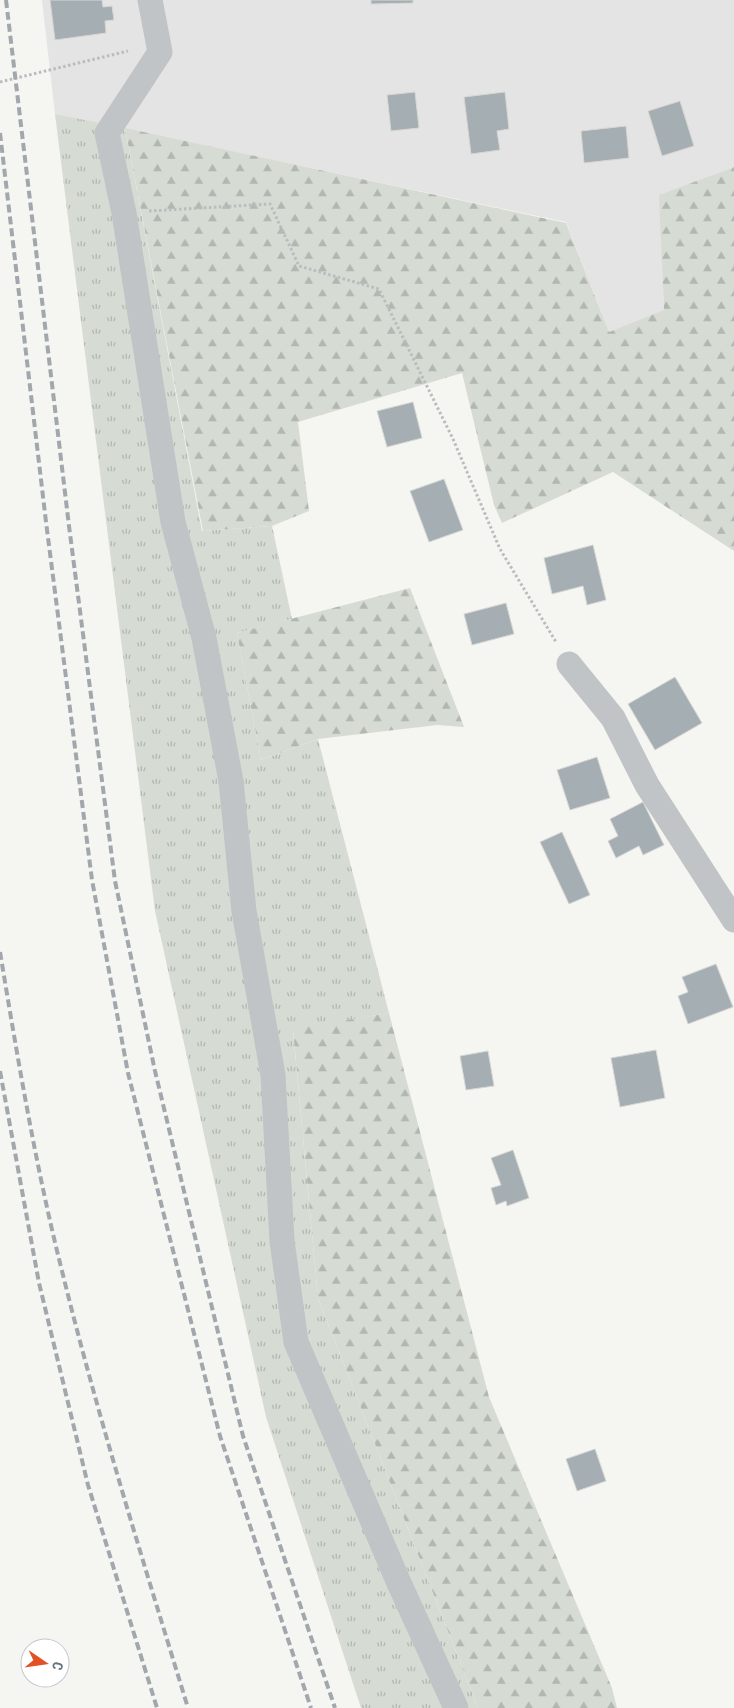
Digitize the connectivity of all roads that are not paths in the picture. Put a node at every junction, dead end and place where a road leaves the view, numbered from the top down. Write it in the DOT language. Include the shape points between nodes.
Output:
graph roads {
  1 [pos="150,0"];
  2 [pos="570,664"];
  3 [pos="734,920"];
  4 [pos="456,1708"];
  1 -- 4 [label="street" via="160,52 107,133 124,213 173,522 204,638 231,781 244,911 273,1075 282,1240 296,1342"];
  2 -- 3 [label="street" via="613,718 646,785"];
}
